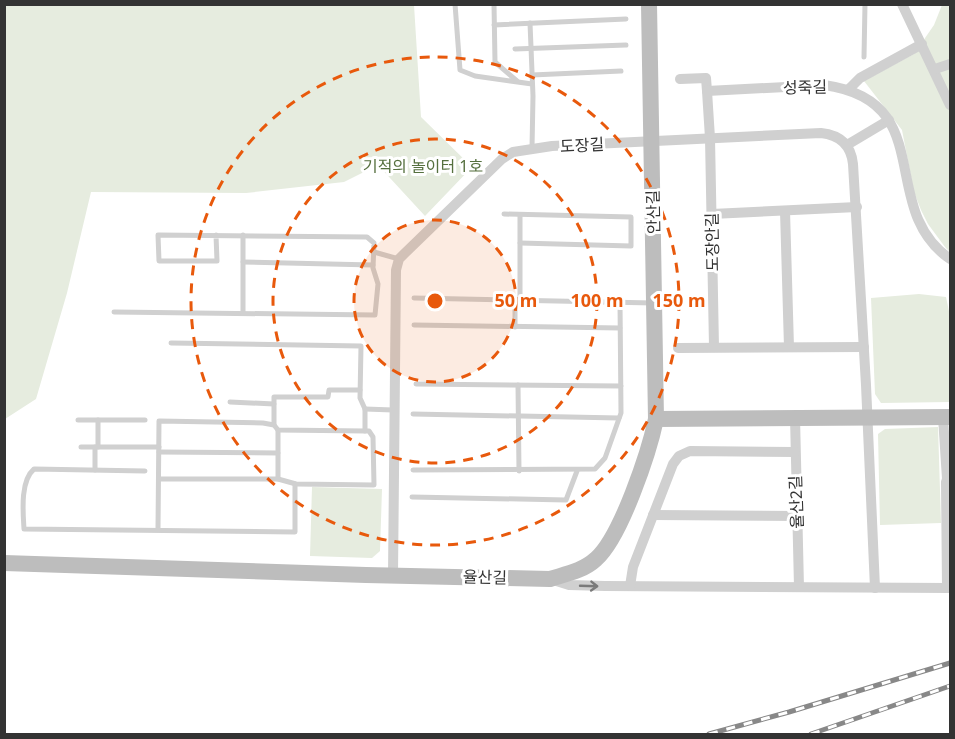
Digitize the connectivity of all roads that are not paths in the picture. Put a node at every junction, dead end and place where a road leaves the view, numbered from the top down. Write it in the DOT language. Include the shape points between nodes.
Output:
graph roads {
  1 [pos="455,4"];
  2 [pos="494,4"];
  3 [pos="649,4"];
  4 [pos="865,4"];
  5 [pos="902,4"];
  6 [pos="626,19"];
  7 [pos="530,23"];
  8 [pos="494,25"];
  9 [pos="921,44"];
  10 [pos="626,45"];
  11 [pos="531,48"];
  12 [pos="515,49"];
  13 [pos="864,57"];
  14 [pos="951,64"];
  15 [pos="935,69"];
  16 [pos="621,72"];
  17 [pos="532,75"];
  18 [pos="680,79"];
  19 [pos="519,82"];
  20 [pos="532,84"];
  21 [pos="849,89"];
  22 [pos="707,91"];
  23 [pos="951,105"];
  24 [pos="889,120"];
  25 [pos="710,138"];
  26 [pos="651,141"];
  27 [pos="848,146"];
  28 [pos="532,148"];
  29 [pos="857,207"];
  30 [pos="785,211"];
  31 [pos="504,214"];
  32 [pos="712,214"];
  33 [pos="520,215"];
  34 [pos="216,235"];
  35 [pos="243,236"];
  36 [pos="519,243"];
  37 [pos="374,252"];
  38 [pos="399,259"];
  39 [pos="951,259"];
  40 [pos="243,262"];
  41 [pos="373,265"];
  42 [pos="414,298"];
  43 [pos="517,300"];
  44 [pos="620,303"];
  45 [pos="654,303"];
  46 [pos="114,312"];
  47 [pos="243,314"];
  48 [pos="414,325"];
  49 [pos="516,327"];
  50 [pos="620,328"];
  51 [pos="171,343"];
  52 [pos="714,347"];
  53 [pos="789,347"];
  54 [pos="678,348"];
  55 [pos="864,348"];
  56 [pos="416,384"];
  57 [pos="519,385"];
  58 [pos="621,386"];
  59 [pos="360,390"];
  60 [pos="230,402"];
  61 [pos="274,404"];
  62 [pos="365,409"];
  63 [pos="393,410"];
  64 [pos="413,414"];
  65 [pos="519,416"];
  66 [pos="795,417"];
  67 [pos="868,417"];
  68 [pos="947,417"];
  69 [pos="619,418"];
  70 [pos="656,419"];
  71 [pos="78,420"];
  72 [pos="98,420"];
  73 [pos="145,420"];
  74 [pos="276,427"];
  75 [pos="365,431"];
  76 [pos="81,447"];
  77 [pos="97,447"];
  78 [pos="159,449"];
  79 [pos="795,452"];
  80 [pos="278,453"];
  81 [pos="95,470"];
  82 [pos="413,470"];
  83 [pos="146,471"];
  84 [pos="519,471"];
  85 [pos="576,471"];
  86 [pos="159,479"];
  87 [pos="278,479"];
  88 [pos="949,479"];
  89 [pos="295,484"];
  90 [pos="412,497"];
  91 [pos="653,515"];
  92 [pos="797,516"];
  93 [pos="158,529"];
  94 [pos="4,564"];
  95 [pos="393,575"];
  96 [pos="549,579"];
  97 [pos="630,586"];
  98 [pos="799,587"];
  99 [pos="874,588"];
  100 [pos="949,588"];
  1 -- 19 [label="lane" via="460,70"];
  2 -- 8 [label="lane"];
  3 -- 26 [label="street, 안산길"];
  4 -- 13 [label="lane"];
  5 -- 9 [label="street"];
  6 -- 7 [label="lane"];
  7 -- 8 [label="lane"];
  7 -- 11 [label="lane"];
  8 -- 19 [label="lane" via="495,62"];
  9 -- 15 [label="street"];
  9 -- 21 [label="street" via="860,78"];
  10 -- 11 [label="lane"];
  11 -- 12 [label="lane"];
  11 -- 17 [label="lane"];
  14 -- 15 [label="street"];
  15 -- 23 [label="street"];
  16 -- 17 [label="lane"];
  17 -- 20 [label="lane"];
  18 -- 22 [label="street" via="706,78"];
  19 -- 20 [label="lane"];
  20 -- 28 [label="lane"];
  21 -- 22 [label="street, 성죽길" via="824,84"];
  21 -- 24 [label="street, 성죽길" via="876,105"];
  22 -- 25 [label="street"];
  24 -- 27 [label="street"];
  24 -- 39 [label="street, 성죽길" via="900,144 916,217 931,243"];
  25 -- 26 [label="street, 도장길"];
  25 -- 27 [label="street, 도장길" via="821,133 840,138"];
  25 -- 32 [label="street, 도장안길"];
  26 -- 28 [label="street, 도장길"];
  26 -- 45 [label="street, 안산길"];
  27 -- 29 [label="street" via="853,158"];
  28 -- 38 [label="street, 도장길" via="502,159"];
  29 -- 30 [label="street"];
  29 -- 55 [label="street"];
  30 -- 32 [label="street"];
  30 -- 53 [label="street"];
  31 -- 33 [label="lane"];
  32 -- 52 [label="street, 도장안길"];
  33 -- 36 [label="lane"];
  33 -- 36 [label="lane" via="631,217 631,246"];
  34 -- 34 [label="lane" via="158,235 159,261 217,261"];
  34 -- 35 [label="lane"];
  35 -- 37 [label="lane" via="367,237 374,243"];
  35 -- 40 [label="lane"];
  36 -- 43 [label="lane"];
  37 -- 38 [label="lane"];
  37 -- 41 [label="lane"];
  38 -- 63 [label="street"];
  40 -- 41 [label="lane"];
  40 -- 47 [label="lane"];
  41 -- 47 [label="lane" via="378,284 375,315"];
  42 -- 43 [label="lane"];
  43 -- 44 [label="lane"];
  43 -- 49 [label="lane"];
  44 -- 45 [label="lane"];
  44 -- 50 [label="lane"];
  45 -- 70 [label="street, 안산길"];
  46 -- 47 [label="lane"];
  48 -- 49 [label="lane"];
  49 -- 50 [label="lane"];
  50 -- 58 [label="lane"];
  51 -- 59 [label="lane" via="361,346"];
  52 -- 53 [label="street"];
  52 -- 54 [label="street"];
  53 -- 55 [label="street"];
  55 -- 67 [label="street"];
  56 -- 57 [label="lane"];
  57 -- 58 [label="lane"];
  57 -- 65 [label="lane"];
  58 -- 69 [label="lane"];
  59 -- 61 [label="lane" via="328,390 328,397 274,397"];
  59 -- 62 [label="lane"];
  60 -- 61 [label="lane"];
  61 -- 74 [label="lane"];
  62 -- 63 [label="lane"];
  62 -- 75 [label="lane"];
  63 -- 95 [label="street"];
  64 -- 65 [label="lane"];
  65 -- 69 [label="lane"];
  65 -- 84 [label="lane"];
  66 -- 67 [label="street"];
  66 -- 70 [label="street"];
  66 -- 79 [label="street, 율산2길"];
  67 -- 68 [label="street"];
  67 -- 99 [label="street"];
  68 -- 88 [label="street"];
  69 -- 85 [label="lane" via="605,458 595,469"];
  70 -- 96 [label="street, 율산길" via="647,457 607,548 578,571"];
  71 -- 72 [label="lane"];
  72 -- 73 [label="lane"];
  72 -- 77 [label="lane"];
  74 -- 75 [label="lane"];
  74 -- 78 [label="lane" via="263,423 159,421"];
  74 -- 80 [label="lane"];
  75 -- 89 [label="lane" via="373,437 374,485"];
  76 -- 77 [label="lane"];
  77 -- 78 [label="lane"];
  77 -- 81 [label="lane"];
  78 -- 80 [label="lane"];
  78 -- 86 [label="lane"];
  79 -- 91 [label="street" via="690,451 673,464"];
  79 -- 92 [label="street, 율산2길"];
  80 -- 87 [label="lane"];
  81 -- 83 [label="lane"];
  81 -- 93 [label="lane" via="31,471 25,487 24,529"];
  82 -- 84 [label="lane"];
  84 -- 85 [label="lane"];
  85 -- 90 [label="lane" via="566,500"];
  86 -- 87 [label="lane"];
  86 -- 93 [label="lane"];
  87 -- 89 [label="lane"];
  88 -- 100 [label="street"];
  89 -- 93 [label="lane" via="295,532"];
  91 -- 92 [label="street"];
  91 -- 97 [label="street" via="633,567"];
  92 -- 98 [label="street, 율산2길"];
  94 -- 95 [label="street, 율산길"];
  95 -- 96 [label="street, 율산길"];
  96 -- 97 [label="street, one-way" via="569,585"];
  97 -- 98 [label="street"];
  98 -- 99 [label="street"];
  99 -- 100 [label="street"];
}
